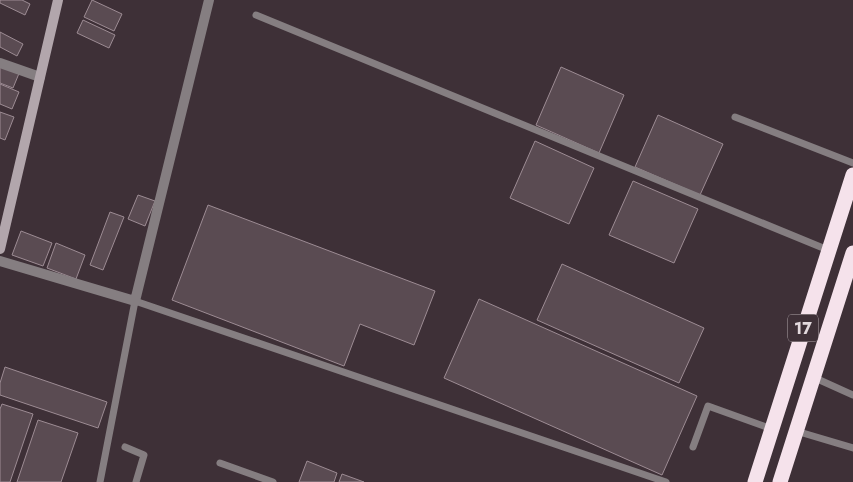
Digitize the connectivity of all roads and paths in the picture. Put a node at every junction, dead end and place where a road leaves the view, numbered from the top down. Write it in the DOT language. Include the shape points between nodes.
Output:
graph roads {
  1 [pos="58,0"];
  2 [pos="209,0"];
  3 [pos="256,15"];
  4 [pos="0,62"];
  5 [pos="40,78"];
  6 [pos="735,117"];
  7 [pos="853,163"];
  8 [pos="853,175"];
  9 [pos="0,249"];
  10 [pos="828,250"];
  11 [pos="852,260"];
  12 [pos="0,261"];
  13 [pos="135,301"];
  14 [pos="814,377"];
  15 [pos="853,395"];
  16 [pos="772,429"];
  17 [pos="796,431"];
  18 [pos="125,447"];
  19 [pos="693,447"];
  20 [pos="853,448"];
  21 [pos="220,463"];
  22 [pos="100,482"];
  23 [pos="136,482"];
  24 [pos="273,482"];
  25 [pos="666,482"];
  26 [pos="755,482"];
  27 [pos="780,482"];
  1 -- 5 [label="street"];
  2 -- 13 [label="street"];
  3 -- 10 [label="lane"];
  4 -- 5 [label="street"];
  5 -- 9 [label="street"];
  6 -- 7 [label="lane"];
  8 -- 10 [label="highway, 17"];
  10 -- 16 [label="highway, 17"];
  11 -- 14 [label="highway, 17"];
  12 -- 13 [label="street"];
  13 -- 22 [label="lane"];
  13 -- 25 [label="lane"];
  14 -- 15 [label="lane"];
  14 -- 17 [label="highway, 17"];
  16 -- 19 [label="lane" via="708,406"];
  16 -- 26 [label="highway, 17"];
  17 -- 20 [label="lane"];
  17 -- 27 [label="highway, 17"];
  18 -- 23 [label="lane" via="144,455"];
  21 -- 24 [label="lane"];
}
